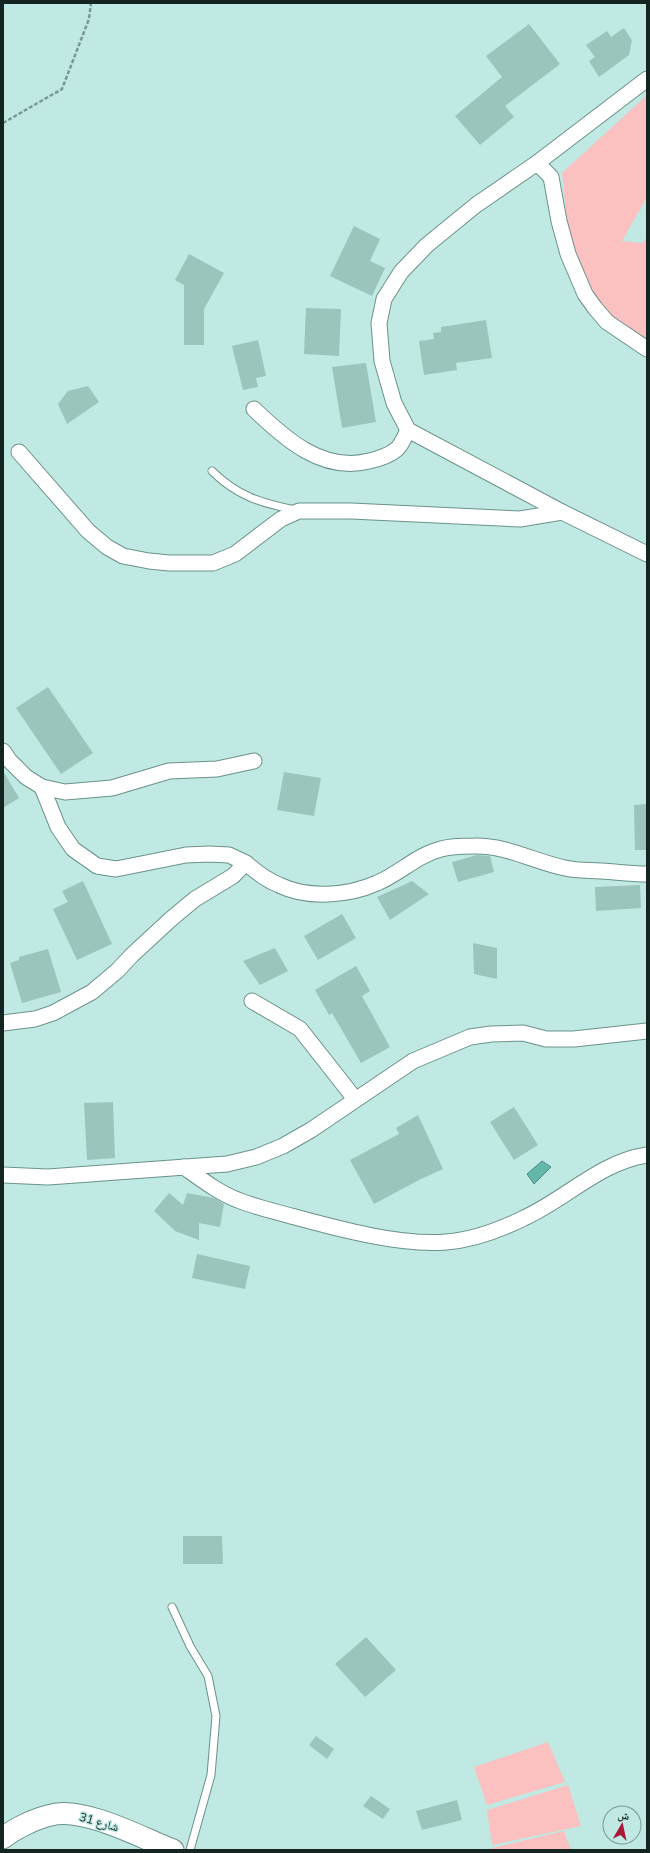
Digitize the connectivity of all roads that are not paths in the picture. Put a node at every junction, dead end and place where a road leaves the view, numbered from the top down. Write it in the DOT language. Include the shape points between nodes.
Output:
graph roads {
  1 [pos="647,79"];
  2 [pos="537,163"];
  3 [pos="647,349"];
  4 [pos="254,409"];
  5 [pos="408,430"];
  6 [pos="19,452"];
  7 [pos="212,471"];
  8 [pos="299,511"];
  9 [pos="562,512"];
  10 [pos="647,554"];
  11 [pos="3,751"];
  12 [pos="254,761"];
  13 [pos="42,788"];
  14 [pos="246,863"];
  15 [pos="647,874"];
  16 [pos="252,1001"];
  17 [pos="3,1023"];
  18 [pos="647,1031"];
  19 [pos="354,1099"];
  20 [pos="647,1155"];
  21 [pos="184,1167"];
  22 [pos="3,1175"];
  23 [pos="172,1607"];
  24 [pos="3,1838"];
  25 [pos="173,1850"];
  26 [pos="190,1850"];
  1 -- 2 [label="street"];
  2 -- 3 [label="street" via="551,177 558,221 585,294 607,322"];
  2 -- 5 [label="street" via="476,205 427,245 401,272 384,299 379,323 382,361 394,403"];
  4 -- 5 [label="street" via="295,445 315,456 346,464 360,464 387,455 397,449"];
  5 -- 9 [label="street"];
  6 -- 8 [label="street" via="88,531 107,547 135,559 169,563 213,563 235,554 281,519"];
  7 -- 8 [label="lane" via="225,484 262,503"];
  8 -- 9 [label="street" via="351,511 520,520"];
  9 -- 10 [label="street"];
  11 -- 13 [label="street" via="26,777"];
  12 -- 13 [label="street" via="217,769 169,771 112,788 65,792"];
  13 -- 14 [label="street" via="58,827 73,849 97,866 116,869 186,854 229,855"];
  14 -- 15 [label="street" via="280,886 303,892 328,894 353,891 376,884 423,856 440,849 458,846 501,850 566,868"];
  14 -- 17 [label="street" via="233,876 195,900 167,922 92,992 41,1017"];
  16 -- 19 [label="street" via="300,1030"];
  18 -- 19 [label="street" via="546,1039 523,1033 470,1037 413,1061"];
  19 -- 21 [label="street" via="311,1130 283,1146 256,1157 227,1164"];
  20 -- 21 [label="street" via="613,1164 525,1218 485,1234 446,1242 408,1241 362,1233 280,1213 238,1200"];
  21 -- 22 [label="street" via="48,1177"];
  23 -- 26 [label="lane" via="190,1646 208,1676 216,1716 211,1774"];
  24 -- 25 [label="main road, شارع 31" via="35,1820 57,1814 86,1816"];
}
